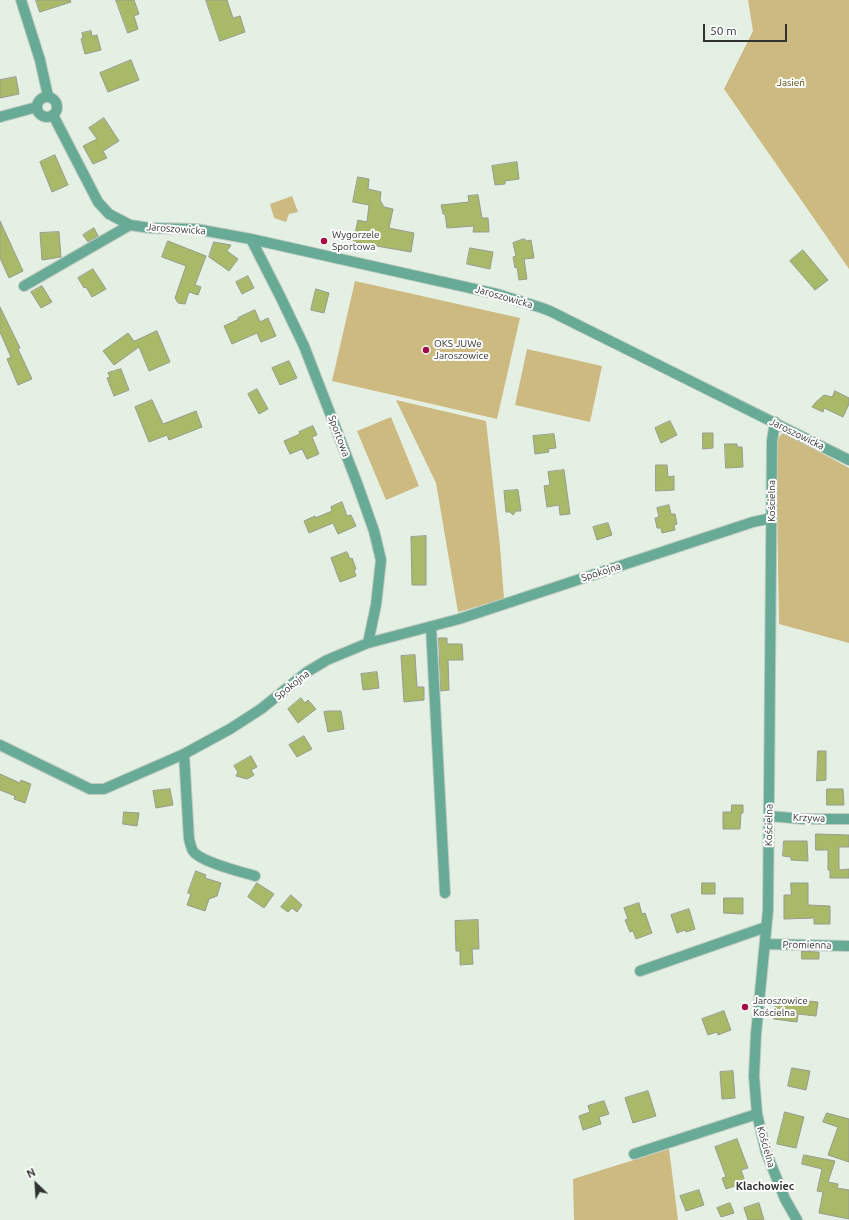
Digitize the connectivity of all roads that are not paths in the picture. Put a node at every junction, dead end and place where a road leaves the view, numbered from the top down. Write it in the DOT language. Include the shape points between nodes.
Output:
graph roads {
  1 [pos="20,0"];
  2 [pos="48,96"];
  3 [pos="37,107"];
  4 [pos="53,115"];
  5 [pos="0,117"];
  6 [pos="130,225"];
  7 [pos="251,239"];
  8 [pos="24,286"];
  9 [pos="775,422"];
  10 [pos="849,460"];
  11 [pos="772,518"];
  12 [pos="431,627"];
  13 [pos="368,643"];
  14 [pos="0,745"];
  15 [pos="184,754"];
  16 [pos="769,816"];
  17 [pos="849,819"];
  18 [pos="255,876"];
  19 [pos="445,893"];
  20 [pos="766,927"];
  21 [pos="765,944"];
  22 [pos="849,946"];
  23 [pos="640,971"];
  24 [pos="757,1114"];
  25 [pos="634,1154"];
  26 [pos="796,1220"];
  1 -- 2 [label="street" via="40,60"];
  2 -- 3 [label="street" via="40,100"];
  2 -- 4 [label="street" via="57,103 57,110"];
  3 -- 4 [label="street" via="43,116"];
  3 -- 5 [label="street"];
  4 -- 6 [label="street, Jaroszowicka" via="98,202 109,214"];
  6 -- 7 [label="street, Jaroszowicka" via="196,229"];
  6 -- 8 [label="street"];
  7 -- 9 [label="street, Jaroszowicka" via="497,294 550,311"];
  7 -- 13 [label="street, Sportowa" via="304,346 374,531 381,560 376,605"];
  9 -- 10 [label="street, Jaroszowicka"];
  9 -- 11 [label="street, Kościelna" via="772,441"];
  11 -- 12 [label="street, Spokojna"];
  11 -- 16 [label="street, Kościelna"];
  12 -- 13 [label="street, Spokojna"];
  12 -- 19 [label="street"];
  13 -- 15 [label="street, Spokojna" via="326,660 261,709"];
  14 -- 15 [label="street, Spokojna" via="90,789 104,789 117,785"];
  15 -- 18 [label="street" via="189,839 193,851 199,857"];
  16 -- 17 [label="street, Krzywa"];
  16 -- 20 [label="street, Kościelna"];
  20 -- 21 [label="street, Kościelna"];
  20 -- 23 [label="street"];
  21 -- 22 [label="street, Promienna"];
  21 -- 24 [label="street, Kościelna" via="754,1076"];
  24 -- 25 [label="street"];
  24 -- 26 [label="street, Kościelna" via="766,1152"];
}
